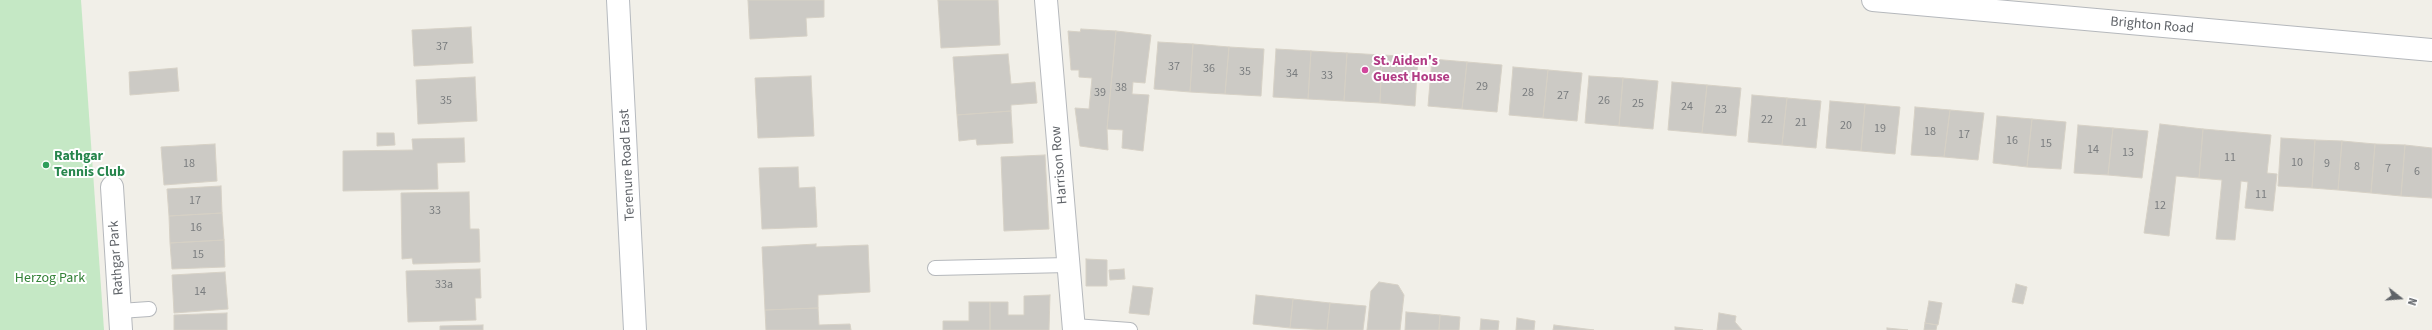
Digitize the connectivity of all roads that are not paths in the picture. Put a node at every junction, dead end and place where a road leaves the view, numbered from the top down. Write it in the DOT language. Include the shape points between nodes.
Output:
graph roads {
  1 [pos="618,0"];
  2 [pos="1046,0"];
  3 [pos="1873,0"];
  4 [pos="2432,50"];
  5 [pos="112,187"];
  6 [pos="1068,265"];
  7 [pos="935,268"];
  8 [pos="149,309"];
  9 [pos="121,320"];
  10 [pos="1074,328"];
  11 [pos="635,330"];
  12 [pos="1130,330"];
  1 -- 11 [label="street, Terenure Road East"];
  2 -- 6 [label="street, Harrison Row"];
  3 -- 4 [label="street, Brighton Road"];
  5 -- 9 [label="street, Rathgar Park"];
  6 -- 7 [label="lane"];
  6 -- 10 [label="street, Harrison Row"];
  8 -- 9 [label="lane"];
  10 -- 12 [label="lane"];
}
